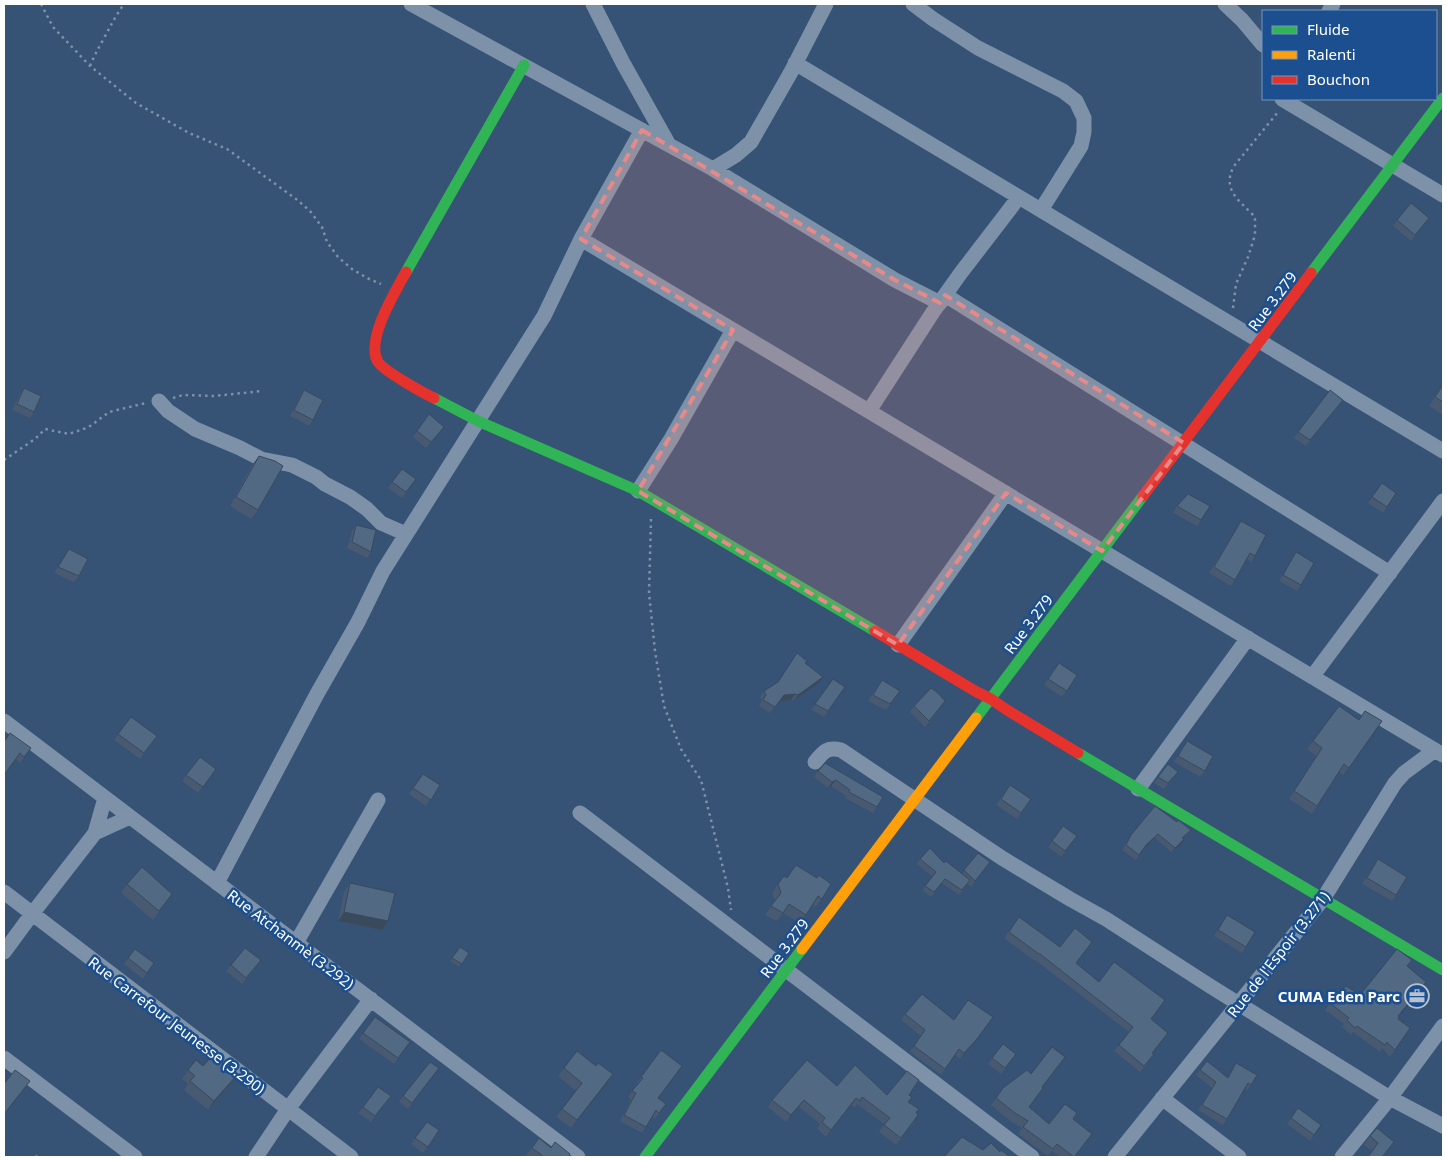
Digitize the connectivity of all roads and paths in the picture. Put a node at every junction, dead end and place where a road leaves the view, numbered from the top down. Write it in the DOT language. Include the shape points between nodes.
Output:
graph roads {
  1 [pos="41,4"];
  2 [pos="124,4"];
  3 [pos="411,4"];
  4 [pos="594,4"];
  5 [pos="826,4"];
  6 [pos="913,4"];
  7 [pos="1225,4"];
  8 [pos="1262,43"];
  9 [pos="796,63"];
  10 [pos="90,66"];
  11 [pos="524,66"];
  12 [pos="1443,98"];
  13 [pos="1282,100"];
  14 [pos="1284,100"];
  15 [pos="642,130"];
  16 [pos="669,145"];
  17 [pos="1394,165"];
  18 [pos="713,169"];
  19 [pos="1443,195"];
  20 [pos="1019,197"];
  21 [pos="1041,210"];
  22 [pos="581,239"];
  23 [pos="396,290"];
  24 [pos="942,299"];
  25 [pos="1231,324"];
  26 [pos="733,330"];
  27 [pos="1260,342"];
  28 [pos="262,391"];
  29 [pos="159,401"];
  30 [pos="868,411"];
  31 [pos="478,421"];
  32 [pos="1184,443"];
  33 [pos="1443,451"];
  34 [pos="4,460"];
  35 [pos="638,491"];
  36 [pos="1006,494"];
  37 [pos="651,499"];
  38 [pos="1443,500"];
  39 [pos="406,534"];
  40 [pos="1102,550"];
  41 [pos="1390,573"];
  42 [pos="1248,638"];
  43 [pos="898,646"];
  44 [pos="1312,677"];
  45 [pos="991,699"];
  46 [pos="4,721"];
  47 [pos="1439,753"];
  48 [pos="815,762"];
  49 [pos="1138,789"];
  50 [pos="105,798"];
  51 [pos="378,800"];
  52 [pos="914,800"];
  53 [pos="580,813"];
  54 [pos="130,817"];
  55 [pos="96,833"];
  56 [pos="217,883"];
  57 [pos="4,892"];
  58 [pos="1323,899"];
  59 [pos="32,914"];
  60 [pos="732,929"];
  61 [pos="296,943"];
  62 [pos="4,952"];
  63 [pos="786,970"];
  64 [pos="1443,970"];
  65 [pos="371,1000"];
  66 [pos="1238,1004"];
  67 [pos="1443,1026"];
  68 [pos="4,1058"];
  69 [pos="1162,1098"];
  70 [pos="1390,1098"];
  71 [pos="288,1109"];
  72 [pos="1443,1126"];
  73 [pos="135,1157"];
  74 [pos="256,1157"];
  75 [pos="350,1157"];
  76 [pos="578,1157"];
  77 [pos="645,1157"];
  78 [pos="1032,1157"];
  79 [pos="1116,1157"];
  80 [pos="1239,1157"];
  81 [pos="1342,1157"];
  1 -- 10 [label="path" via="52,27"];
  2 -- 10 [label="path"];
  3 -- 11 [label="street"];
  4 -- 16 [label="street"];
  5 -- 9 [label="street"];
  6 -- 21 [label="street" via="978,48 1063,91 1076,101 1084,118 1081,146"];
  7 -- 8 [label="street"];
  9 -- 18 [label="street" via="751,142"];
  9 -- 20 [label="street"];
  10 -- 23 [label="path" via="136,103 189,133 227,149 296,199 322,227 327,242 338,257 367,278"];
  11 -- 15 [label="street"];
  11 -- 23 [label="street"];
  12 -- 17 [label="street, Rue 3.279"];
  13 -- 25 [label="path" via="1283,105 1273,120 1230,174 1232,192 1255,217 1248,257 1236,284"];
  14 -- 17 [label="street"];
  15 -- 16 [label="street"];
  15 -- 22 [label="street"];
  16 -- 18 [label="street"];
  17 -- 19 [label="street"];
  17 -- 27 [label="street, Rue 3.279"];
  18 -- 24 [label="street" via="895,280"];
  20 -- 21 [label="street"];
  20 -- 24 [label="street"];
  21 -- 25 [label="street"];
  22 -- 26 [label="street"];
  22 -- 31 [label="street" via="544,316"];
  23 -- 31 [label="street" via="378,331 374,353 379,364 417,390"];
  24 -- 30 [label="street"];
  24 -- 32 [label="street"];
  25 -- 27 [label="street"];
  26 -- 30 [label="street"];
  26 -- 35 [label="street"];
  27 -- 32 [label="street, Rue 3.279"];
  27 -- 33 [label="street"];
  28 -- 29 [label="path" via="214,396 183,395"];
  29 -- 34 [label="path" via="109,412 89,427 70,434 45,428"];
  29 -- 39 [label="street" via="168,411 195,428 261,459 292,465 316,477 350,496 381,523"];
  30 -- 36 [label="street"];
  31 -- 35 [label="street"];
  31 -- 39 [label="street"];
  32 -- 40 [label="street, Rue 3.279"];
  32 -- 41 [label="street"];
  35 -- 37 [label="street"];
  36 -- 40 [label="street"];
  36 -- 43 [label="street"];
  37 -- 43 [label="street"];
  37 -- 60 [label="path" via="650,593 664,706 681,749 701,780 728,888"];
  38 -- 41 [label="street"];
  39 -- 56 [label="street" via="383,571"];
  40 -- 42 [label="street"];
  40 -- 45 [label="street, Rue 3.279"];
  41 -- 44 [label="street"];
  42 -- 44 [label="street"];
  42 -- 49 [label="street"];
  43 -- 45 [label="street"];
  44 -- 47 [label="street"];
  45 -- 49 [label="street"];
  45 -- 52 [label="street, Rue 3.279"];
  46 -- 50 [label="street, Rue Atchanmè (3.292)"];
  47 -- 58 [label="street, Rue de l'Espoir (3.271)" via="1404,773 1395,783"];
  48 -- 52 [label="street" via="823,752 832,748 841,750"];
  49 -- 58 [label="street"];
  50 -- 54 [label="street, Rue Atchanmè (3.292)"];
  50 -- 55 [label="street"];
  51 -- 61 [label="street"];
  52 -- 63 [label="street, Rue 3.279"];
  52 -- 66 [label="street"];
  53 -- 60 [label="street"];
  54 -- 55 [label="street"];
  54 -- 56 [label="street, Rue Atchanmè (3.292)"];
  55 -- 59 [label="street"];
  56 -- 61 [label="street, Rue Atchanmè (3.292)"];
  57 -- 59 [label="street, Rue Carrefour Jeunesse (3.290)"];
  58 -- 64 [label="street"];
  58 -- 66 [label="street, Rue de l'Espoir (3.271)"];
  59 -- 62 [label="street"];
  59 -- 71 [label="street, Rue Carrefour Jeunesse (3.290)"];
  60 -- 63 [label="street"];
  61 -- 65 [label="street, Rue Atchanmè (3.292)"];
  63 -- 77 [label="street, Rue 3.279"];
  63 -- 78 [label="street"];
  65 -- 71 [label="street"];
  65 -- 76 [label="street, Rue Atchanmè (3.292)"];
  66 -- 69 [label="street, Rue de l'Espoir (3.271)"];
  66 -- 70 [label="street"];
  67 -- 70 [label="street"];
  68 -- 73 [label="street"];
  69 -- 79 [label="street, Rue de l'Espoir (3.271)"];
  69 -- 80 [label="street"];
  70 -- 72 [label="street"];
  70 -- 81 [label="street"];
  71 -- 74 [label="street"];
  71 -- 75 [label="street, Rue Carrefour Jeunesse (3.290)"];
}
